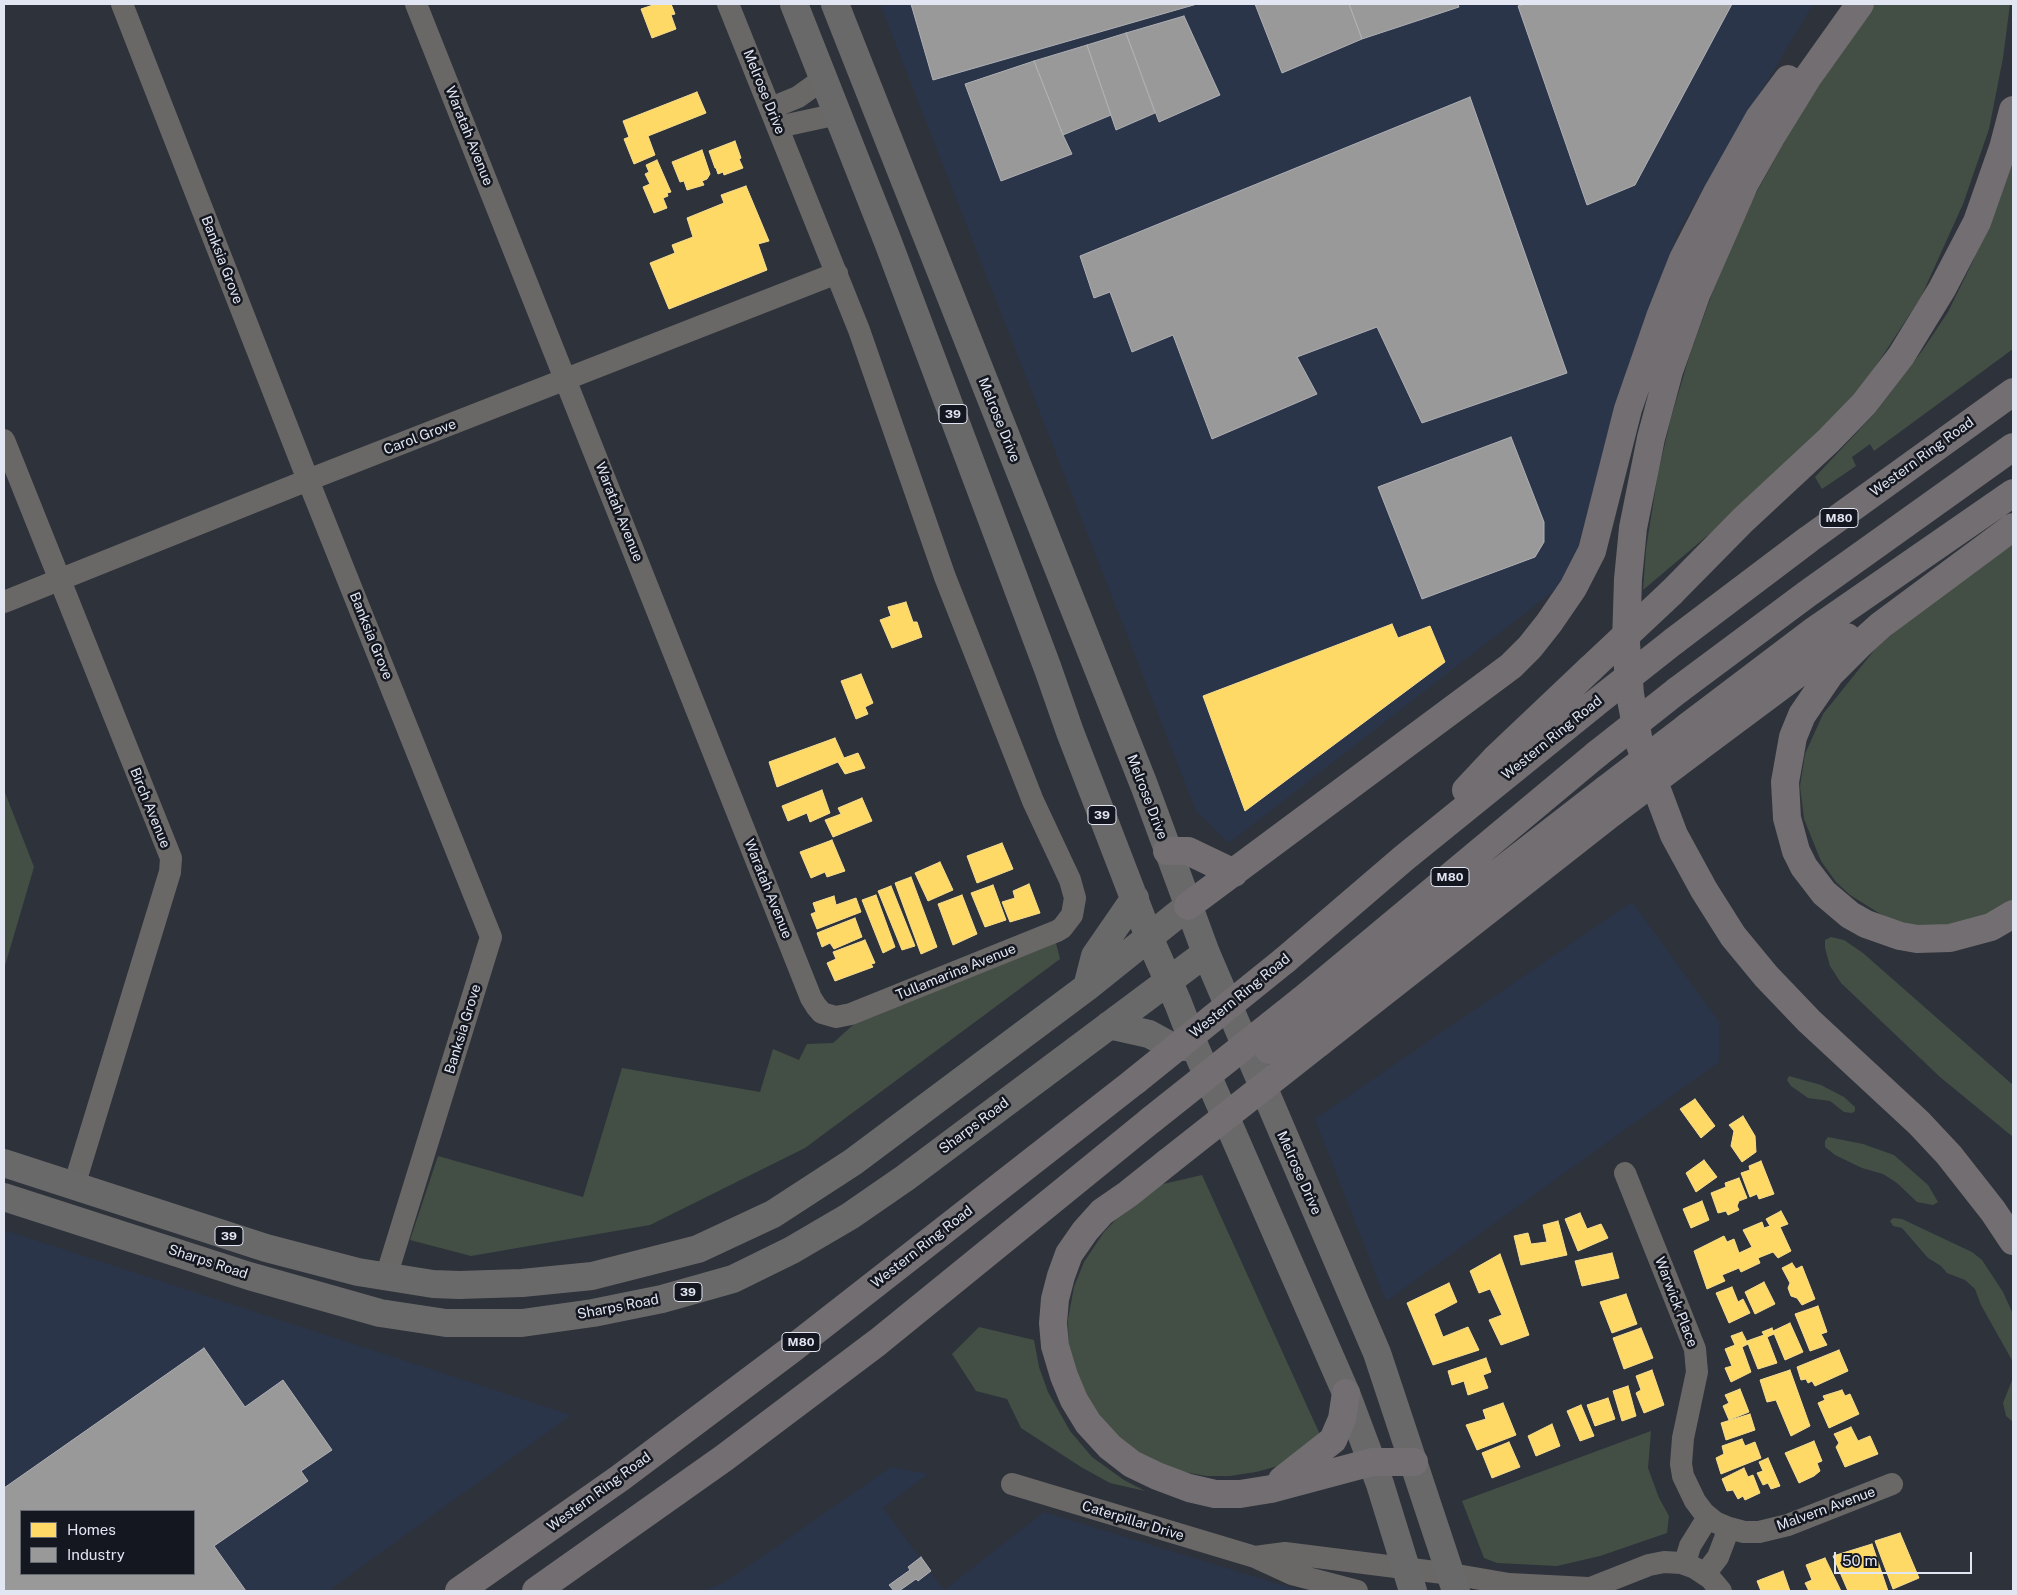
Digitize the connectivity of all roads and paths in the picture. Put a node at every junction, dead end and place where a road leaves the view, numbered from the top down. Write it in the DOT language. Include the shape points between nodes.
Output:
graph roads {
  1 [pos="122,4"];
  2 [pos="416,4"];
  3 [pos="728,4"];
  4 [pos="794,4"];
  5 [pos="835,4"];
  6 [pos="1848,4"];
  7 [pos="1860,4"];
  8 [pos="823,79"];
  9 [pos="2013,110"];
  10 [pos="838,114"];
  11 [pos="774,118"];
  12 [pos="837,273"];
  13 [pos="566,380"];
  14 [pos="2009,395"];
  15 [pos="992,404"];
  16 [pos="954,418"];
  17 [pos="4,440"];
  18 [pos="2011,448"];
  19 [pos="308,480"];
  20 [pos="2013,494"];
  21 [pos="2013,528"];
  22 [pos="59,580"];
  23 [pos="4,602"];
  24 [pos="1690,739"];
  25 [pos="1168,851"];
  26 [pos="1404,858"];
  27 [pos="1234,873"];
  28 [pos="1135,898"];
  29 [pos="1188,906"];
  30 [pos="1074,909"];
  31 [pos="2013,914"];
  32 [pos="1149,937"];
  33 [pos="1206,954"];
  34 [pos="1169,981"];
  35 [pos="1086,987"];
  36 [pos="828,1016"];
  37 [pos="1310,1021"];
  38 [pos="1109,1025"];
  39 [pos="1195,1047"];
  40 [pos="1159,1140"];
  41 [pos="4,1163"];
  42 [pos="1625,1174"];
  43 [pos="74,1186"];
  44 [pos="4,1197"];
  45 [pos="2013,1241"];
  46 [pos="698,1249"];
  47 [pos="386,1277"];
  48 [pos="707,1286"];
  49 [pos="1346,1393"];
  50 [pos="1372,1462"];
  51 [pos="1414,1462"];
  52 [pos="1012,1484"];
  53 [pos="1892,1484"];
  54 [pos="1271,1489"];
  55 [pos="1708,1517"];
  56 [pos="1729,1528"];
  57 [pos="1255,1558"];
  58 [pos="1696,1570"];
  59 [pos="1409,1580"];
  60 [pos="1454,1583"];
  61 [pos="1585,1589"];
  62 [pos="459,1591"];
  63 [pos="536,1591"];
  64 [pos="1357,1591"];
  65 [pos="1721,1591"];
  1 -- 19 [label="street, Banksia Grove"];
  2 -- 13 [label="street, Waratah Avenue"];
  3 -- 11 [label="street, Melrose Drive"];
  4 -- 8 [label="main road, 39"];
  5 -- 15 [label="main road, Melrose Drive"];
  6 -- 27 [label="highway" via="1832,20 1759,118 1683,259 1628,409 1592,551 1557,611 1511,666"];
  7 -- 45 [label="highway" via="1808,77 1745,183 1696,296 1669,372 1651,438 1633,528 1626,643 1630,694 1640,742 1674,835 1733,936 1809,1020 1949,1155"];
  8 -- 10 [label="main road, 39"];
  8 -- 11 [label="street"];
  9 -- 26 [label="highway, bridge" via="1977,222 1942,289 1901,356 1864,404 1495,759"];
  10 -- 11 [label="street"];
  10 -- 16 [label="main road, 39"];
  11 -- 12 [label="street, Melrose Drive"];
  12 -- 13 [label="street, Carol Grove"];
  12 -- 30 [label="street, Melrose Drive" via="945,577 1033,801 1070,880"];
  13 -- 19 [label="street, Carol Grove"];
  13 -- 36 [label="street, Waratah Avenue" via="811,998"];
  14 -- 26 [label="highway, Western Ring Road / M80, bridge" via="1674,641"];
  15 -- 16 [label="main road"];
  15 -- 25 [label="main road, Melrose Drive"];
  16 -- 28 [label="main road, 39"];
  17 -- 22 [label="street, Birch Avenue"];
  18 -- 37 [label="highway, M80, bridge" via="1807,594 1597,754"];
  19 -- 22 [label="street, Carol Grove"];
  19 -- 47 [label="street, Banksia Grove" via="491,937"];
  20 -- 24 [label="highway" via="1816,630"];
  21 -- 24 [label="highway"];
  21 -- 31 [label="highway" via="1881,626 1830,674 1802,715 1793,737 1785,782 1791,835 1804,867 1830,898 1850,915 1882,931 1908,937 1950,938 1990,927"];
  22 -- 23 [label="street, Carol Grove"];
  22 -- 43 [label="street, Birch Avenue" via="171,858 167,882"];
  24 -- 37 [label="highway, bridge"];
  25 -- 27 [label="highway" via="1188,851"];
  25 -- 29 [label="main road, Melrose Drive"];
  26 -- 62 [label="highway, Western Ring Road / M80, bridge" via="1285,960 1135,1081 792,1349 620,1478"];
  27 -- 29 [label="highway"];
  28 -- 32 [label="main road"];
  28 -- 35 [label="main road" via="1095,956"];
  29 -- 32 [label="main road"];
  29 -- 33 [label="main road, Melrose Drive"];
  30 -- 36 [label="street, Tullamarina Avenue" via="1068,921 1057,931 851,1014"];
  32 -- 34 [label="main road"];
  32 -- 35 [label="main road"];
  33 -- 34 [label="main road, Sharps Road / 39"];
  33 -- 51 [label="main road, Melrose Drive" via="1378,1353"];
  34 -- 38 [label="main road, Sharps Road / 39"];
  34 -- 39 [label="main road"];
  35 -- 46 [label="main road, 39" via="826,1181 772,1214"];
  37 -- 40 [label="highway, M80, bridge"];
  37 -- 40 [label="highway, bridge"];
  38 -- 39 [label="main road" via="1150,1034 1173,1047"];
  38 -- 48 [label="main road, Sharps Road / 39" via="850,1216 733,1279"];
  39 -- 49 [label="main road"];
  40 -- 54 [label="highway" via="1069,1254 1055,1298 1055,1346 1064,1376 1088,1423 1110,1447 1132,1464 1189,1488 1215,1494"];
  40 -- 63 [label="highway, M80" via="878,1342 724,1458"];
  41 -- 43 [label="main road, 39"];
  42 -- 55 [label="street, Warwick Place" via="1695,1349 1697,1372 1681,1464 1695,1501"];
  43 -- 47 [label="main road, 39" via="266,1248"];
  44 -- 48 [label="main road, Sharps Road / 39" via="322,1298 380,1313 446,1323 522,1323 593,1313"];
  46 -- 47 [label="main road, 39" via="592,1276 522,1283 433,1284"];
  46 -- 48 [label="main road"];
  49 -- 50 [label="main road"];
  49 -- 54 [label="highway" via="1342,1419 1333,1440"];
  50 -- 51 [label="highway"];
  50 -- 54 [label="highway"];
  50 -- 59 [label="main road"];
  51 -- 60 [label="main road, Melrose Drive"];
  52 -- 57 [label="street, Caterpillar Drive"];
  53 -- 56 [label="street, Malvern Avenue" via="1776,1528 1753,1532"];
  55 -- 56 [label="street, Malvern Avenue"];
  55 -- 58 [label="street" via="1690,1546 1688,1556"];
  56 -- 58 [label="street" via="1718,1557"];
  57 -- 59 [label="street, Caterpillar Drive" via="1285,1553"];
  57 -- 64 [label="street, Caterpillar Drive" via="1292,1574"];
  58 -- 61 [label="street" via="1670,1562 1656,1563"];
  58 -- 65 [label="street"];
  59 -- 60 [label="street, Caterpillar Drive"];
  60 -- 61 [label="street"];
}
